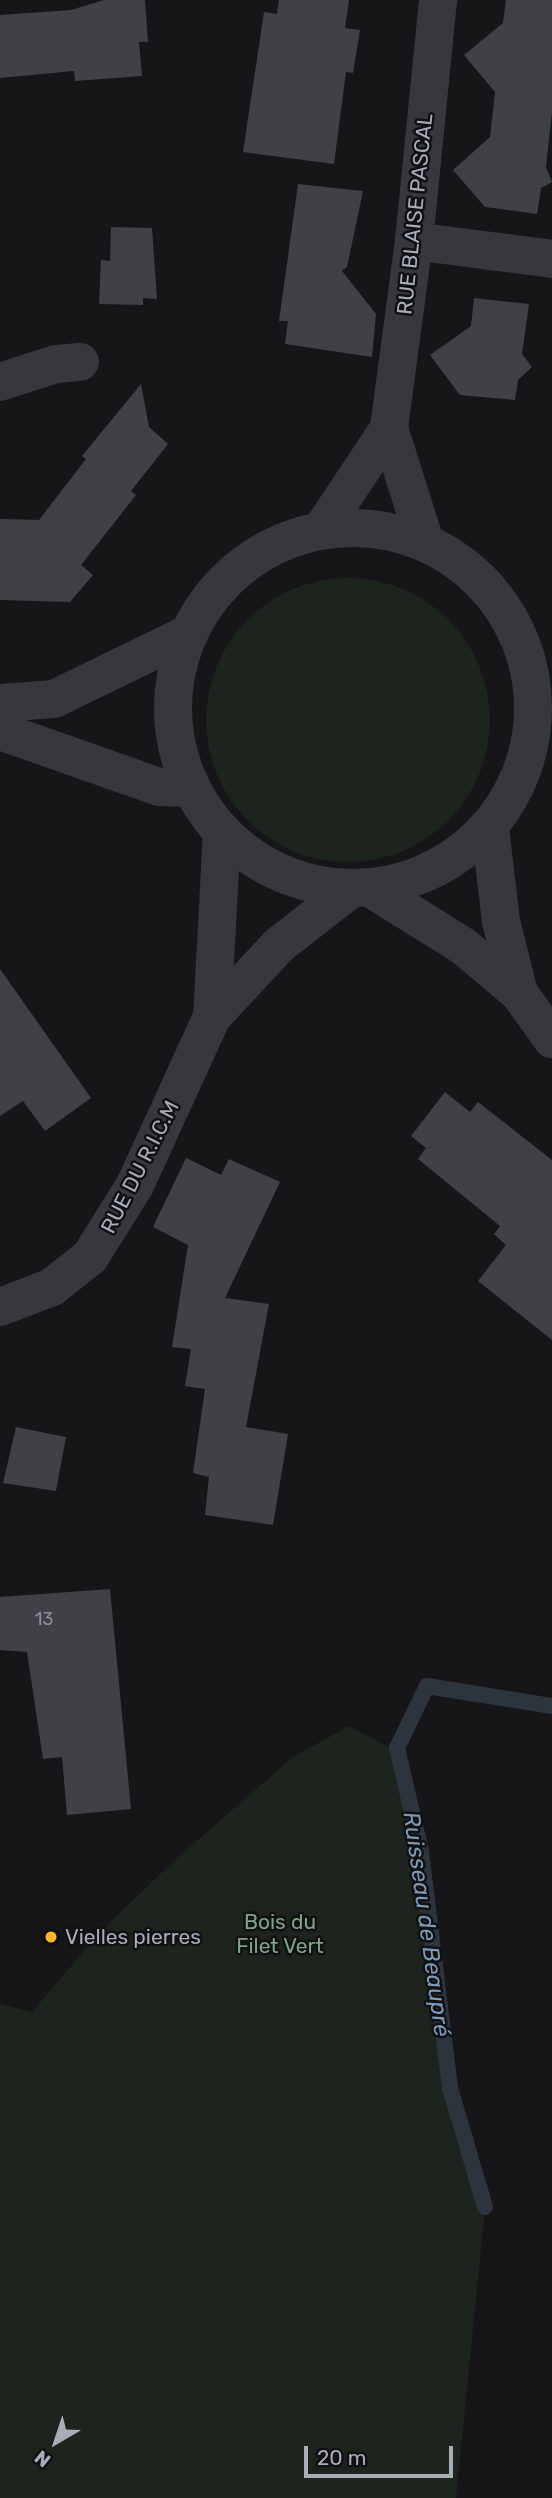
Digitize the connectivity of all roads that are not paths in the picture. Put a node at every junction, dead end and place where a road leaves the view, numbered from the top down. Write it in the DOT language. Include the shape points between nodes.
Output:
graph roads {
  1 [pos="438,0"];
  2 [pos="414,242"];
  3 [pos="552,259"];
  4 [pos="80,362"];
  5 [pos="0,382"];
  6 [pos="389,428"];
  7 [pos="322,529"];
  8 [pos="425,542"];
  9 [pos="511,619"];
  10 [pos="188,634"];
  11 [pos="552,644"];
  12 [pos="0,703"];
  13 [pos="0,732"];
  14 [pos="537,766"];
  15 [pos="191,788"];
  16 [pos="490,828"];
  17 [pos="222,833"];
  18 [pos="360,889"];
  19 [pos="519,993"];
  20 [pos="212,1017"];
  21 [pos="552,1039"];
  22 [pos="0,1307"];
  1 -- 2 [label="street, RUE BLAISE PASCAL"];
  2 -- 3 [label="street"];
  2 -- 6 [label="street, RUE BLAISE PASCAL"];
  4 -- 5 [label="street" via="56,364"];
  6 -- 7 [label="street, RUE BLAISE PASCAL"];
  6 -- 8 [label="street, RUE BLAISE PASCAL"];
  7 -- 8 [label="street" via="374,529"];
  7 -- 10 [label="street" via="280,542 242,565 210,596"];
  8 -- 9 [label="street" via="459,561 488,588"];
  9 -- 11 [label="street"];
  9 -- 14 [label="street" via="531,681"];
  10 -- 12 [label="street" via="54,699"];
  10 -- 15 [label="street" via="175,672 172,712 177,751"];
  13 -- 15 [label="street" via="159,787"];
  14 -- 16 [label="street"];
  15 -- 17 [label="street"];
  16 -- 18 [label="street" via="435,870"];
  16 -- 19 [label="street" via="501,921"];
  17 -- 18 [label="street" via="243,852 295,880"];
  17 -- 20 [label="street, RUE DU R.I.C.M"];
  18 -- 19 [label="street" via="463,946"];
  18 -- 20 [label="street, RUE DU R.I.C.M" via="279,945"];
  19 -- 21 [label="street"];
  20 -- 22 [label="street, RUE DU R.I.C.M" via="135,1185 90,1257 52,1287"];
}
